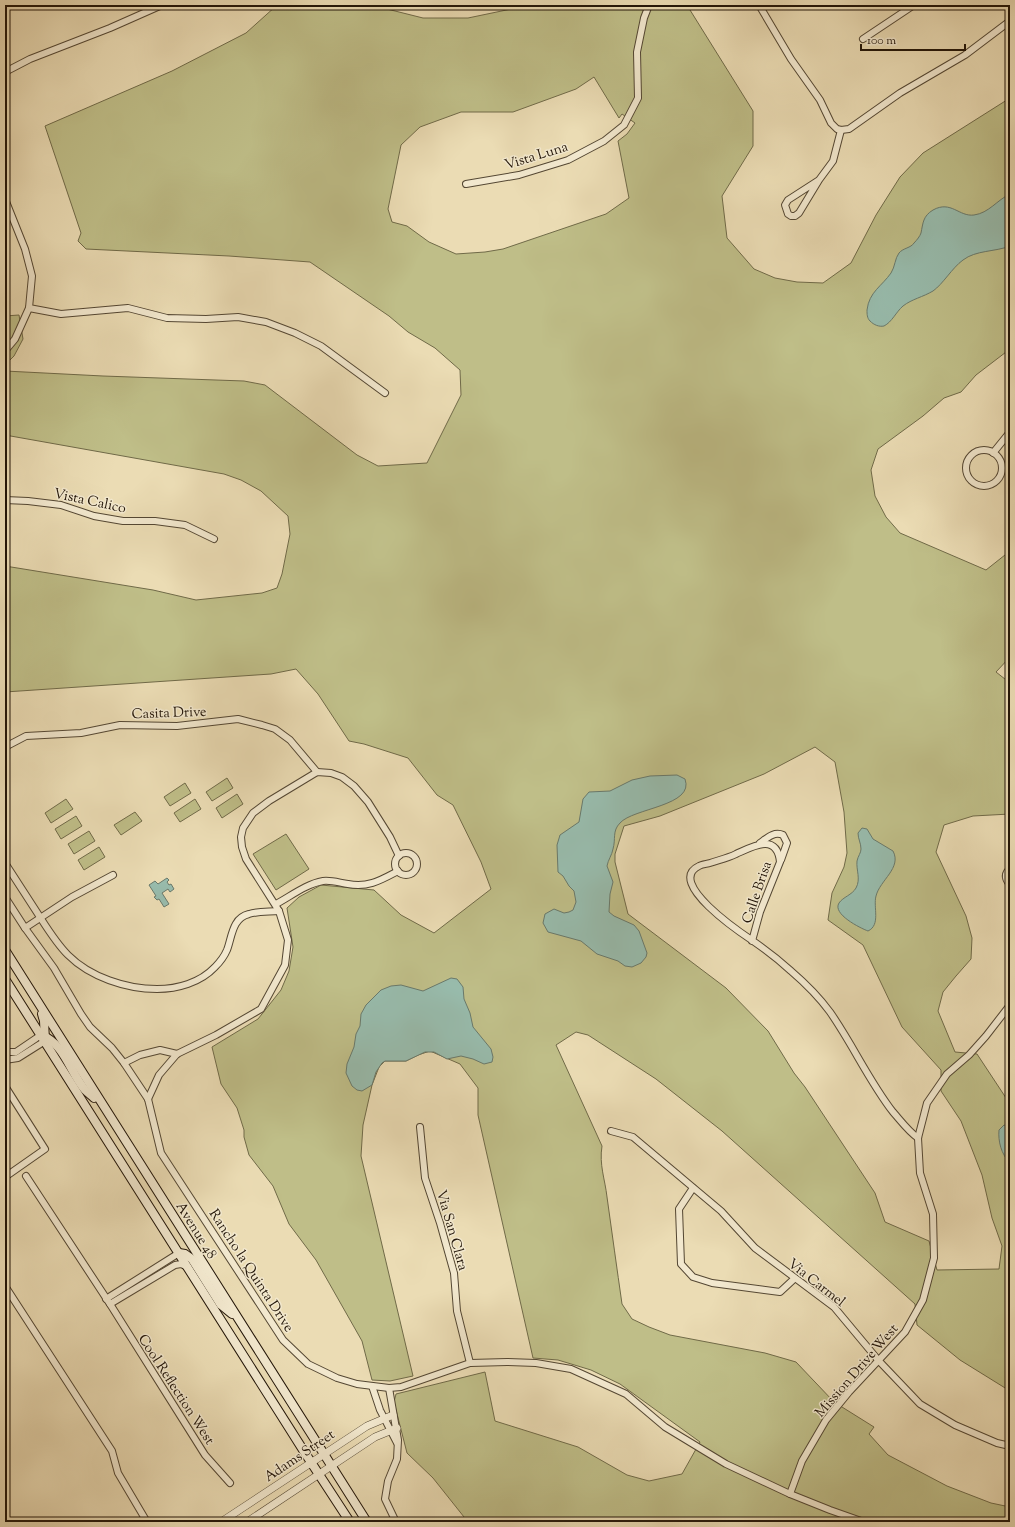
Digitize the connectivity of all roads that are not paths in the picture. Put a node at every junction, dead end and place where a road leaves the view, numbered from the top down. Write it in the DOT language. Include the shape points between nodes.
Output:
graph roads {
  1 [pos="162,5"];
  2 [pos="649,5"];
  3 [pos="759,5"];
  4 [pos="914,5"];
  5 [pos="1010,21"];
  6 [pos="863,39"];
  7 [pos="5,72"];
  8 [pos="841,130"];
  9 [pos="819,180"];
  10 [pos="466,184"];
  11 [pos="5,199"];
  12 [pos="29,308"];
  13 [pos="5,350"];
  14 [pos="384,393"];
  15 [pos="1010,432"];
  16 [pos="993,452"];
  17 [pos="5,500"];
  18 [pos="214,539"];
  19 [pos="5,747"];
  20 [pos="317,772"];
  21 [pos="760,843"];
  22 [pos="399,856"];
  23 [pos="780,862"];
  24 [pos="5,863"];
  25 [pos="1010,869"];
  26 [pos="398,871"];
  27 [pos="113,875"];
  28 [pos="1010,885"];
  29 [pos="5,897"];
  30 [pos="276,904"];
  31 [pos="279,911"];
  32 [pos="41,918"];
  33 [pos="25,928"];
  34 [pos="752,941"];
  35 [pos="5,950"];
  36 [pos="5,979"];
  37 [pos="39,1004"];
  38 [pos="1009,1008"];
  39 [pos="44,1038"];
  40 [pos="5,1052"];
  41 [pos="177,1054"];
  42 [pos="5,1060"];
  43 [pos="124,1064"];
  44 [pos="5,1086"];
  45 [pos="148,1098"];
  46 [pos="104,1107"];
  47 [pos="420,1127"];
  48 [pos="611,1131"];
  49 [pos="918,1138"];
  50 [pos="26,1176"];
  51 [pos="5,1177"];
  52 [pos="693,1188"];
  53 [pos="179,1254"];
  54 [pos="188,1267"];
  55 [pos="794,1279"];
  56 [pos="5,1286"];
  57 [pos="108,1302"];
  58 [pos="238,1320"];
  59 [pos="879,1361"];
  60 [pos="470,1363"];
  61 [pos="372,1386"];
  62 [pos="389,1388"];
  63 [pos="394,1415"];
  64 [pos="384,1419"];
  65 [pos="393,1429"];
  66 [pos="1010,1446"];
  67 [pos="323,1454"];
  68 [pos="311,1462"];
  69 [pos="331,1466"];
  70 [pos="319,1474"];
  71 [pos="230,1483"];
  72 [pos="790,1494"];
  73 [pos="147,1522"];
  74 [pos="221,1522"];
  75 [pos="247,1522"];
  76 [pos="350,1522"];
  77 [pos="367,1522"];
  78 [pos="396,1522"];
  79 [pos="864,1522"];
  1 -- 7 [label="street" via="30,59"];
  2 -- 10 [label="street, Vista Luna" via="637,52 638,98 624,125 604,141 568,160 519,175"];
  3 -- 8 [label="street" via="791,59 820,100 831,123"];
  4 -- 6 [label="street"];
  5 -- 8 [label="street" via="965,55 900,93 849,129"];
  8 -- 9 [label="street" via="833,161"];
  9 -- 9 [label="street" via="788,200 785,206 788,214 791,216 799,213"];
  11 -- 12 [label="street" via="25,249 32,276"];
  12 -- 13 [label="street" via="15,339"];
  12 -- 14 [label="street" via="61,314 128,308 167,318 238,317 266,322 321,346"];
  15 -- 16 [label="street"];
  16 -- 16 [label="street" via="981,450 970,457 967,472 974,483 986,486 999,478 1002,464"];
  17 -- 18 [label="street, Vista Calico" via="61,505 94,516 122,521 185,525"];
  19 -- 20 [label="street, Casita Drive" via="26,736 81,733 120,725 177,726 238,719 275,729 290,740"];
  20 -- 22 [label="street" via="342,777 354,786 368,802"];
  20 -- 30 [label="street" via="253,813 246,821 242,832 242,847 246,858"];
  21 -- 23 [label="street, Calle Brisa" via="766,843 777,850"];
  21 -- 23 [label="street" via="773,834 783,835 787,843"];
  21 -- 34 [label="street, Calle Brisa" via="735,855 699,866 691,876 694,888 715,914"];
  22 -- 26 [label="street" via="396,863"];
  22 -- 26 [label="street" via="412,855 417,864 414,872 410,874"];
  23 -- 34 [label="street, Calle Brisa" via="760,912"];
  24 -- 32 [label="street"];
  25 -- 28 [label="street" via="1005,876"];
  26 -- 30 [label="street" via="365,886 322,881 307,886"];
  27 -- 32 [label="street"];
  29 -- 33 [label="street, Rancho la Quinta Drive"];
  30 -- 31 [label="street"];
  31 -- 32 [label="street" via="256,912 244,916 234,926 222,960 209,973 185,985 158,989 129,986 92,973 62,950"];
  31 -- 41 [label="street" via="288,940 285,965 261,1009"];
  32 -- 33 [label="street"];
  33 -- 43 [label="street, Rancho la Quinta Drive" via="54,968 90,1027"];
  34 -- 49 [label="street, Calle Brisa" via="784,964 808,986 830,1012 878,1091 911,1133"];
  35 -- 37 [label="main road, Avenue 48"];
  36 -- 39 [label="main road, Avenue 48"];
  37 -- 39 [label="main road" via="44,1021"];
  37 -- 46 [label="main road, Avenue 48"];
  38 -- 49 [label="street, Mission Drive West" via="969,1055 947,1074 927,1103"];
  39 -- 40 [label="street" via="16,1052"];
  39 -- 42 [label="street" via="18,1058"];
  39 -- 46 [label="main road" via="49,1038 57,1045 85,1089"];
  39 -- 53 [label="main road, Avenue 48"];
  41 -- 43 [label="street" via="160,1050"];
  41 -- 45 [label="street" via="160,1075"];
  43 -- 45 [label="street, Rancho la Quinta Drive"];
  44 -- 51 [label="street" via="45,1149"];
  45 -- 61 [label="street, Rancho la Quinta Drive" via="161,1153 283,1340 308,1364 337,1378"];
  46 -- 58 [label="main road, Avenue 48"];
  47 -- 60 [label="street, Via San Clara" via="425,1178 454,1273 457,1311"];
  48 -- 52 [label="street, Via Carmel" via="633,1137"];
  49 -- 59 [label="street, Mission Drive West" via="920,1174 933,1214 934,1258 923,1300 905,1332"];
  50 -- 57 [label="street, Cool Reflection West"];
  52 -- 55 [label="street, Via Carmel" via="721,1211 754,1248"];
  52 -- 55 [label="street" via="679,1209 681,1264 693,1277 712,1283 780,1292"];
  53 -- 54 [label="main road, Avenue 48"];
  53 -- 57 [label="street"];
  53 -- 58 [label="main road" via="185,1254 192,1259 221,1305"];
  54 -- 57 [label="street" via="175,1265"];
  54 -- 68 [label="main road, Avenue 48"];
  55 -- 59 [label="street, Via Carmel" via="834,1307"];
  56 -- 73 [label="street" via="112,1451 118,1473"];
  57 -- 71 [label="street, Cool Reflection West" via="205,1455"];
  58 -- 67 [label="main road, Avenue 48"];
  59 -- 66 [label="street, Via Carmel" via="920,1404 955,1425"];
  59 -- 72 [label="street, Mission Drive West" via="826,1420 802,1461"];
  60 -- 62 [label="street, Rancho la Quinta Drive"];
  60 -- 72 [label="street, Rancho la Quinta Drive" via="536,1363 571,1369 626,1394 665,1427 726,1464"];
  61 -- 62 [label="street, Rancho la Quinta Drive"];
  61 -- 64 [label="street"];
  62 -- 63 [label="street"];
  63 -- 64 [label="street, Adams Street"];
  63 -- 65 [label="street"];
  64 -- 65 [label="street"];
  64 -- 67 [label="street, Adams Street" via="367,1426"];
  65 -- 69 [label="street, Adams Street" via="375,1437"];
  65 -- 78 [label="street" via="398,1444 397,1459 388,1481 385,1499"];
  67 -- 68 [label="street, Adams Street"];
  67 -- 69 [label="main road, Avenue 48"];
  68 -- 70 [label="main road, Avenue 48"];
  68 -- 74 [label="street, Adams Street"];
  69 -- 70 [label="street, Adams Street"];
  69 -- 77 [label="main road, Avenue 48"];
  70 -- 75 [label="street, Adams Street"];
  70 -- 76 [label="main road, Avenue 48"];
  72 -- 79 [label="street, Rancho la Quinta Drive"];
}
